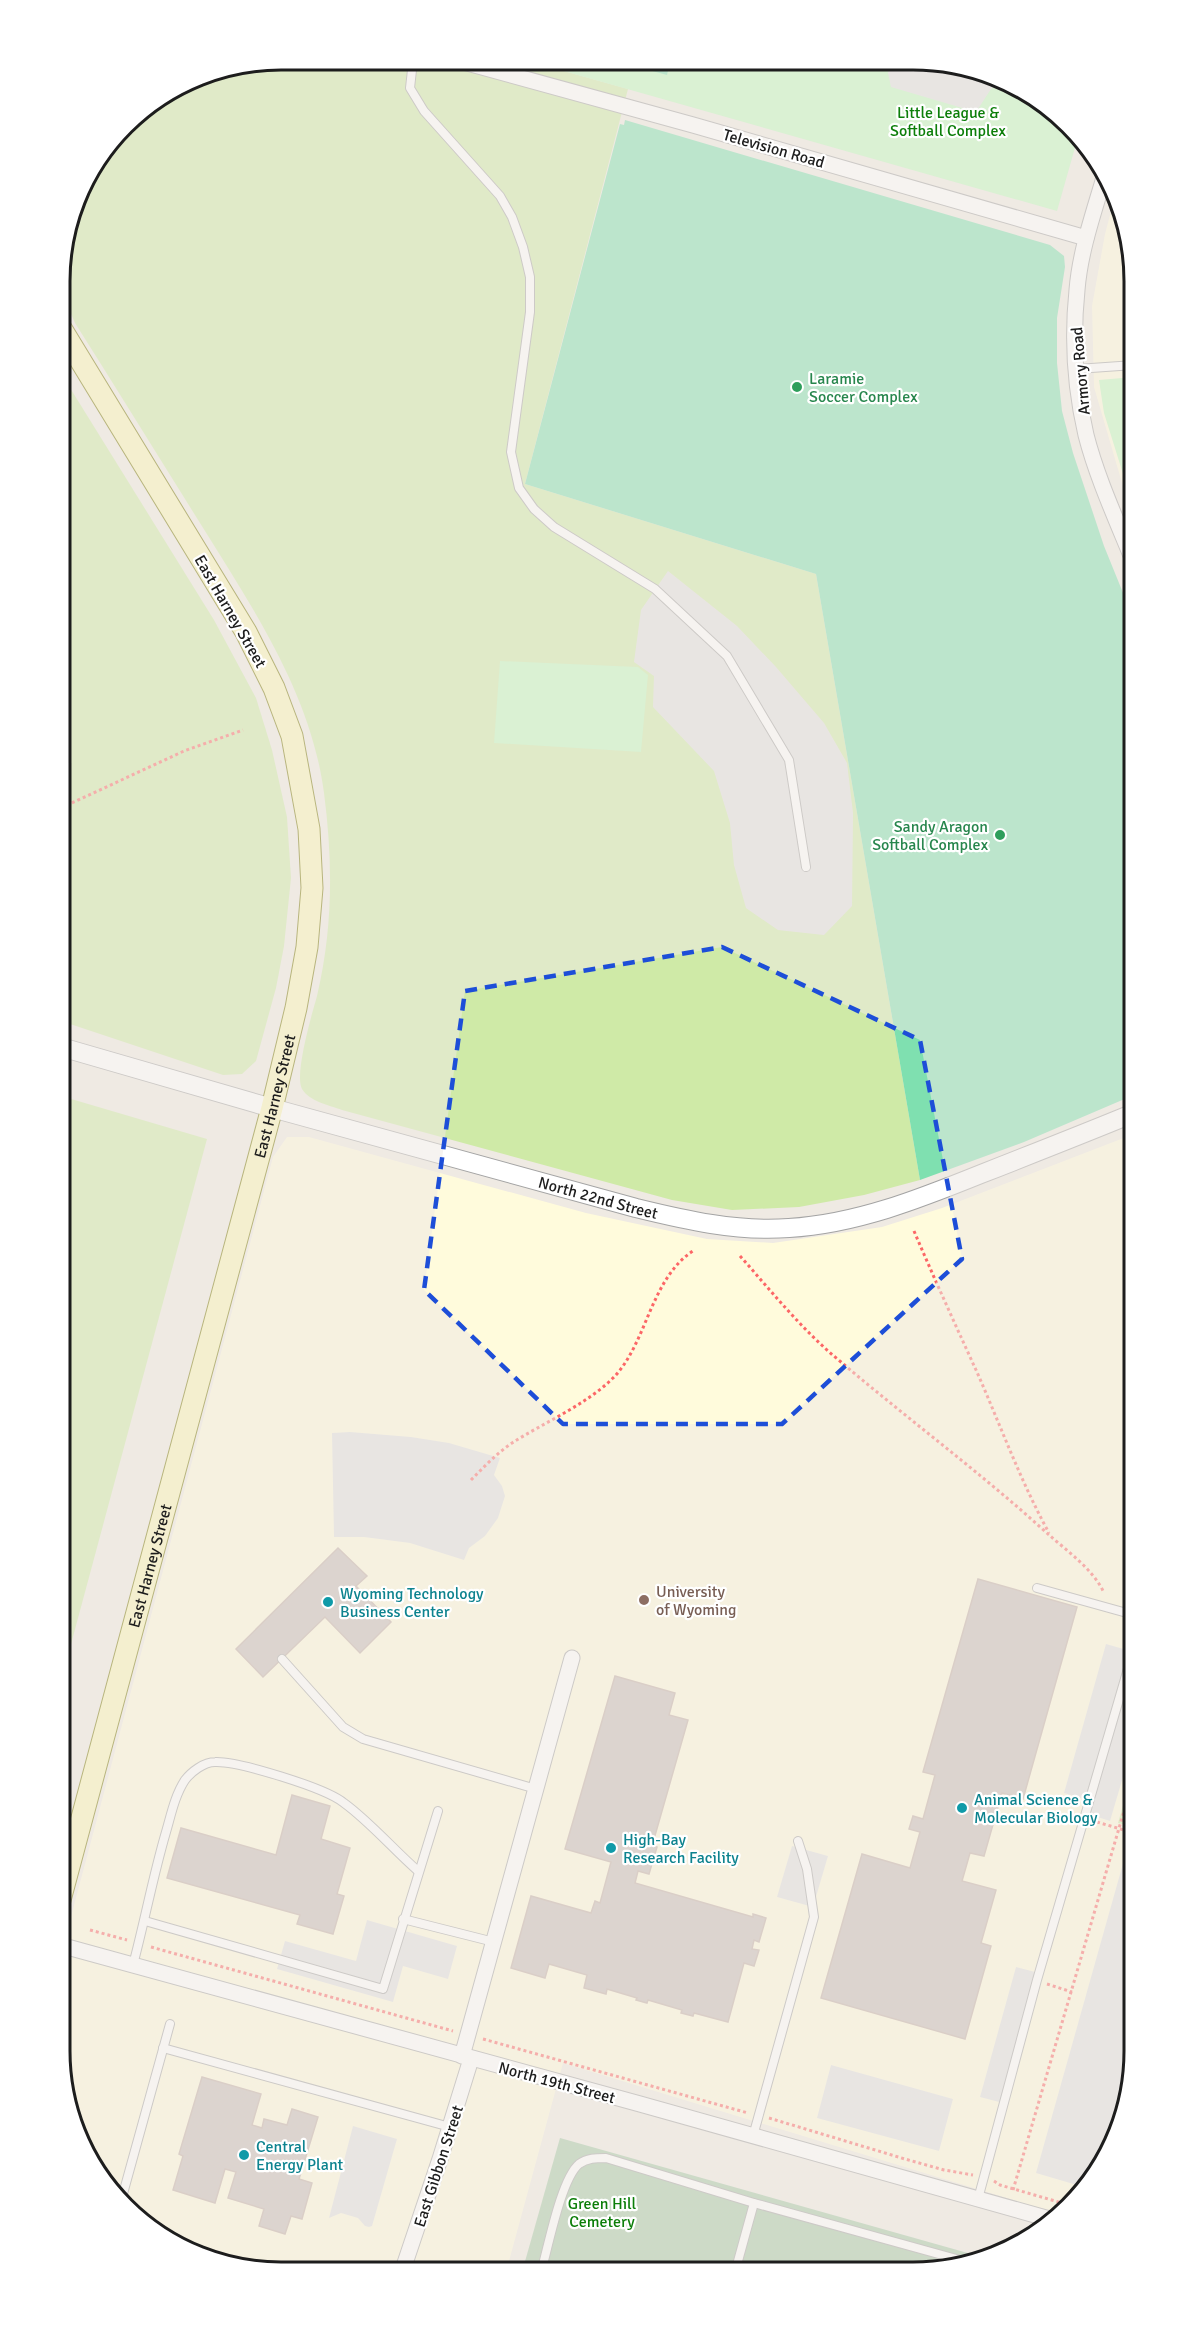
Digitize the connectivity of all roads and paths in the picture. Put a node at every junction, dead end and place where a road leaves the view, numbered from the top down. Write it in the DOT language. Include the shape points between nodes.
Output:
graph roads {
  1 [pos="411,71"];
  2 [pos="495,71"];
  3 [pos="1101,187"];
  4 [pos="1086,238"];
  5 [pos="71,345"];
  6 [pos="1124,366"];
  7 [pos="1077,369"];
  8 [pos="1124,538"];
  9 [pos="243,730"];
  10 [pos="71,804"];
  11 [pos="806,867"];
  12 [pos="71,1050"];
  13 [pos="272,1108"];
  14 [pos="1124,1117"];
  15 [pos="914,1231"];
  16 [pos="693,1251"];
  17 [pos="740,1256"];
  18 [pos="471,1480"];
  19 [pos="1051,1537"];
  20 [pos="1037,1588"];
  21 [pos="1111,1608"];
  22 [pos="1123,1612"];
  23 [pos="572,1658"];
  24 [pos="282,1659"];
  25 [pos="1123,1685"];
  26 [pos="536,1789"];
  27 [pos="438,1811"];
  28 [pos="1123,1815"];
  29 [pos="1084,1818"];
  30 [pos="1119,1829"];
  31 [pos="1123,1830"];
  32 [pos="798,1841"];
  33 [pos="70,1862"];
  34 [pos="418,1871"];
  35 [pos="403,1919"];
  36 [pos="144,1921"];
  37 [pos="90,1930"];
  38 [pos="494,1942"];
  39 [pos="139,1943"];
  40 [pos="70,1948"];
  41 [pos="134,1965"];
  42 [pos="1037,1980"];
  43 [pos="1072,1992"];
  44 [pos="170,2024"];
  45 [pos="468,2035"];
  46 [pos="163,2048"];
  47 [pos="466,2057"];
  48 [pos="759,2116"];
  49 [pos="450,2127"];
  50 [pos="753,2136"];
  51 [pos="983,2178"];
  52 [pos="1013,2189"];
  53 [pos="124,2192"];
  54 [pos="978,2199"];
  55 [pos="754,2203"];
  56 [pos="1060,2203"];
  57 [pos="1008,2207"];
  58 [pos="1043,2217"];
  59 [pos="952,2259"];
  60 [pos="405,2262"];
  61 [pos="544,2262"];
  62 [pos="738,2262"];
  1 -- 11 [label="lane" via="410,88 424,111 500,196 523,247 530,277 530,312 511,452 519,488 554,527 655,590 727,656 789,760"];
  2 -- 4 [label="street, Television Road"];
  3 -- 4 [label="street, Armory Road"];
  4 -- 7 [label="street, Armory Road" via="1077,288"];
  5 -- 13 [label="main road, East Harney Street" via="246,632 292,735 309,829 312,888 302,978"];
  6 -- 7 [label="lane"];
  7 -- 8 [label="street, Armory Road" via="1087,436"];
  9 -- 10 [label="path" via="184,751"];
  12 -- 13 [label="street, North 22nd Street"];
  13 -- 14 [label="street, North 22nd Street" via="684,1220 787,1229 874,1214"];
  13 -- 33 [label="main road, East Harney Street"];
  15 -- 19 [label="path" via="1028,1496"];
  16 -- 18 [label="path" via="670,1274 625,1362 612,1379 511,1443"];
  17 -- 19 [label="path" via="807,1332 841,1363 953,1451"];
  19 -- 21 [label="path" via="1101,1586"];
  20 -- 21 [label="lane"];
  21 -- 22 [label="lane"];
  23 -- 26 [label="street, East Gibbon Street"];
  24 -- 26 [label="lane" via="343,1727 363,1739"];
  25 -- 29 [label="lane"];
  26 -- 38 [label="street, East Gibbon Street"];
  27 -- 34 [label="lane"];
  28 -- 30 [label="path"];
  29 -- 30 [label="path"];
  29 -- 42 [label="lane"];
  30 -- 31 [label="path"];
  30 -- 43 [label="path"];
  32 -- 48 [label="lane" via="807,1869 814,1917"];
  34 -- 35 [label="lane"];
  34 -- 36 [label="lane" via="329,1792 213,1761 200,1766 185,1780 173,1806"];
  35 -- 36 [label="lane" via="383,1989"];
  35 -- 38 [label="lane"];
  36 -- 39 [label="lane"];
  37 -- 39 [label="path"];
  38 -- 45 [label="street, East Gibbon Street"];
  39 -- 41 [label="lane"];
  39 -- 45 [label="path"];
  40 -- 41 [label="street, North 19th Street"];
  41 -- 47 [label="street, North 19th Street"];
  42 -- 43 [label="path"];
  42 -- 51 [label="lane"];
  43 -- 52 [label="path"];
  44 -- 46 [label="lane"];
  45 -- 47 [label="street, East Gibbon Street"];
  45 -- 48 [label="path"];
  46 -- 49 [label="lane"];
  46 -- 53 [label="lane"];
  47 -- 49 [label="street, East Gibbon Street"];
  47 -- 50 [label="street, North 19th Street"];
  48 -- 50 [label="lane"];
  48 -- 51 [label="path"];
  49 -- 60 [label="street, East Gibbon Street"];
  50 -- 54 [label="street, North 19th Street"];
  51 -- 52 [label="path"];
  51 -- 54 [label="lane"];
  52 -- 56 [label="path"];
  52 -- 57 [label="path"];
  54 -- 57 [label="street, North 19th Street"];
  55 -- 59 [label="lane"];
  55 -- 61 [label="lane" via="606,2158 591,2158 579,2164 565,2187"];
  55 -- 62 [label="lane"];
  57 -- 58 [label="street, North 19th Street"];
}
